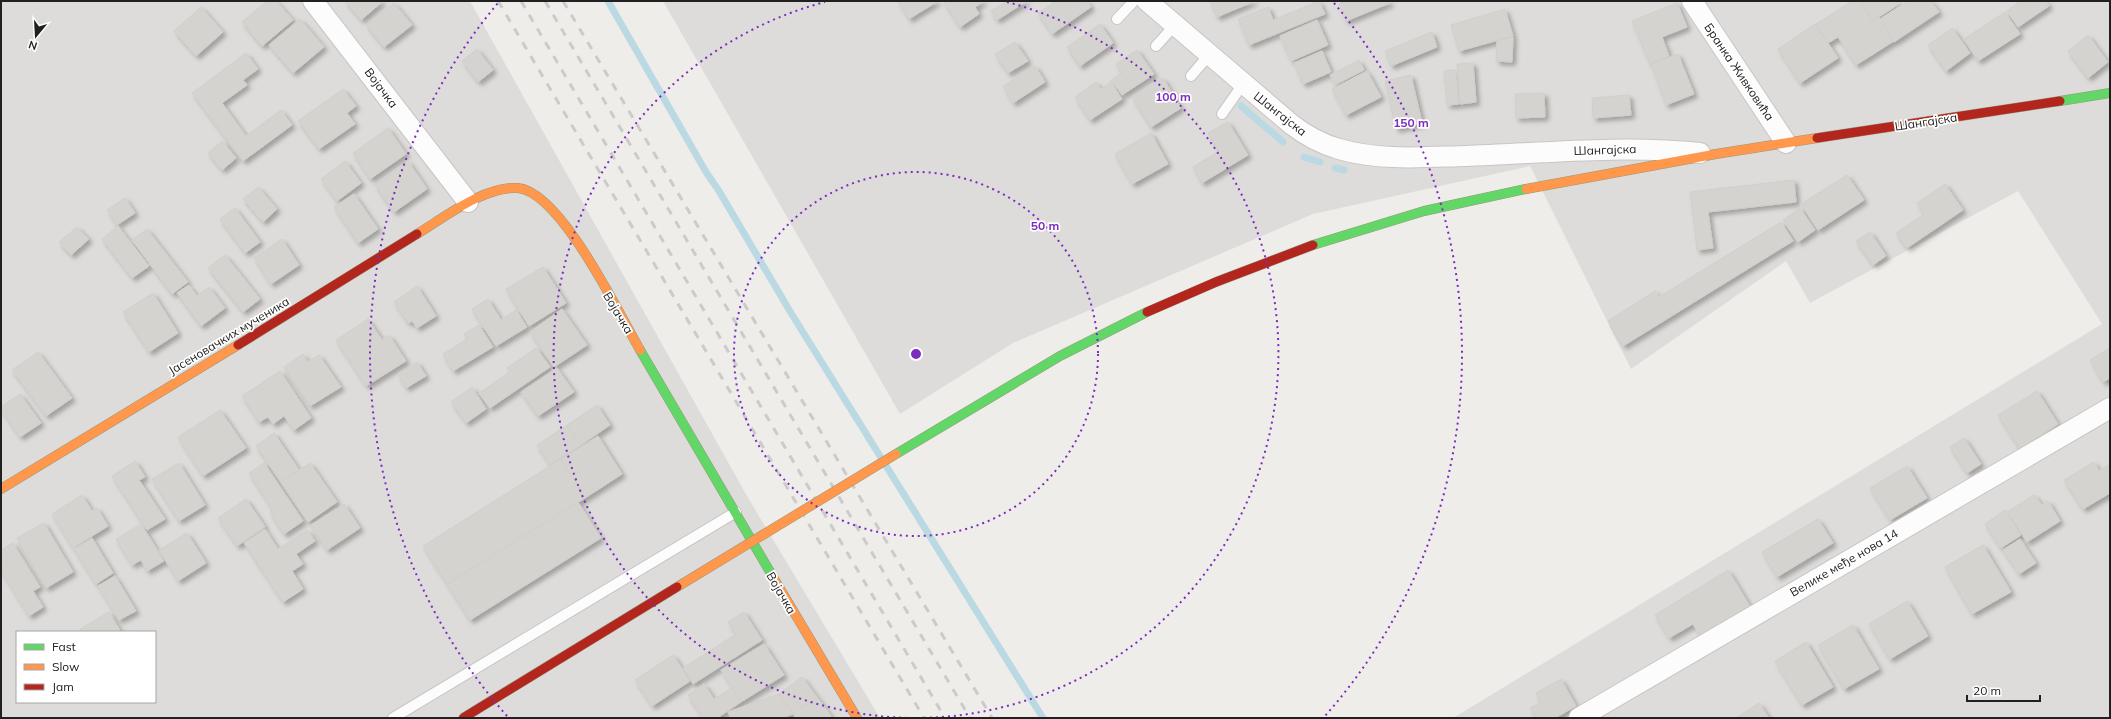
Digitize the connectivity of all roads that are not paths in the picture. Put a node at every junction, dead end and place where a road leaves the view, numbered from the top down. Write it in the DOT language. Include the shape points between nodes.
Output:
graph roads {
  1 [pos="313,1"];
  2 [pos="1134,1"];
  3 [pos="1147,1"];
  4 [pos="1692,1"];
  5 [pos="1117,19"];
  6 [pos="1175,25"];
  7 [pos="1156,46"];
  8 [pos="1209,55"];
  9 [pos="1191,76"];
  10 [pos="1243,84"];
  11 [pos="2110,92"];
  12 [pos="1222,114"];
  13 [pos="1786,143"];
  14 [pos="1716,154"];
  15 [pos="468,202"];
  16 [pos="2110,408"];
  17 [pos="1,475"];
  18 [pos="4,486"];
  19 [pos="736,512"];
  20 [pos="393,718"];
  21 [pos="463,718"];
  22 [pos="857,718"];
  23 [pos="1579,718"];
  1 -- 15 [label="street, Војачка"];
  2 -- 5 [label="lane"];
  3 -- 6 [label="street, Шангајска"];
  4 -- 13 [label="street, Бранка Живковића"];
  6 -- 7 [label="lane"];
  6 -- 8 [label="street, Шангајска"];
  8 -- 9 [label="lane"];
  8 -- 10 [label="street, Шангајска"];
  10 -- 12 [label="lane"];
  10 -- 14 [label="street, Шангајска" via="1306,135 1339,149 1363,154 1429,157 1646,149"];
  11 -- 13 [label="main road, Шангајска"];
  13 -- 14 [label="main road, Шангајска"];
  14 -- 21 [label="main road, bridge" via="1548,184 1432,209 1313,245 1244,270 1122,324 952,419"];
  15 -- 18 [label="main road, Јасеновачких мученика" via="258,333"];
  15 -- 19 [label="main road, Војачка" via="516,187 533,192 555,214 579,247"];
  16 -- 23 [label="street, Велике међе нова 14"];
  17 -- 18 [label="lane"];
  19 -- 20 [label="lane"];
  19 -- 22 [label="main road, Војачка" via="784,599"];
}
